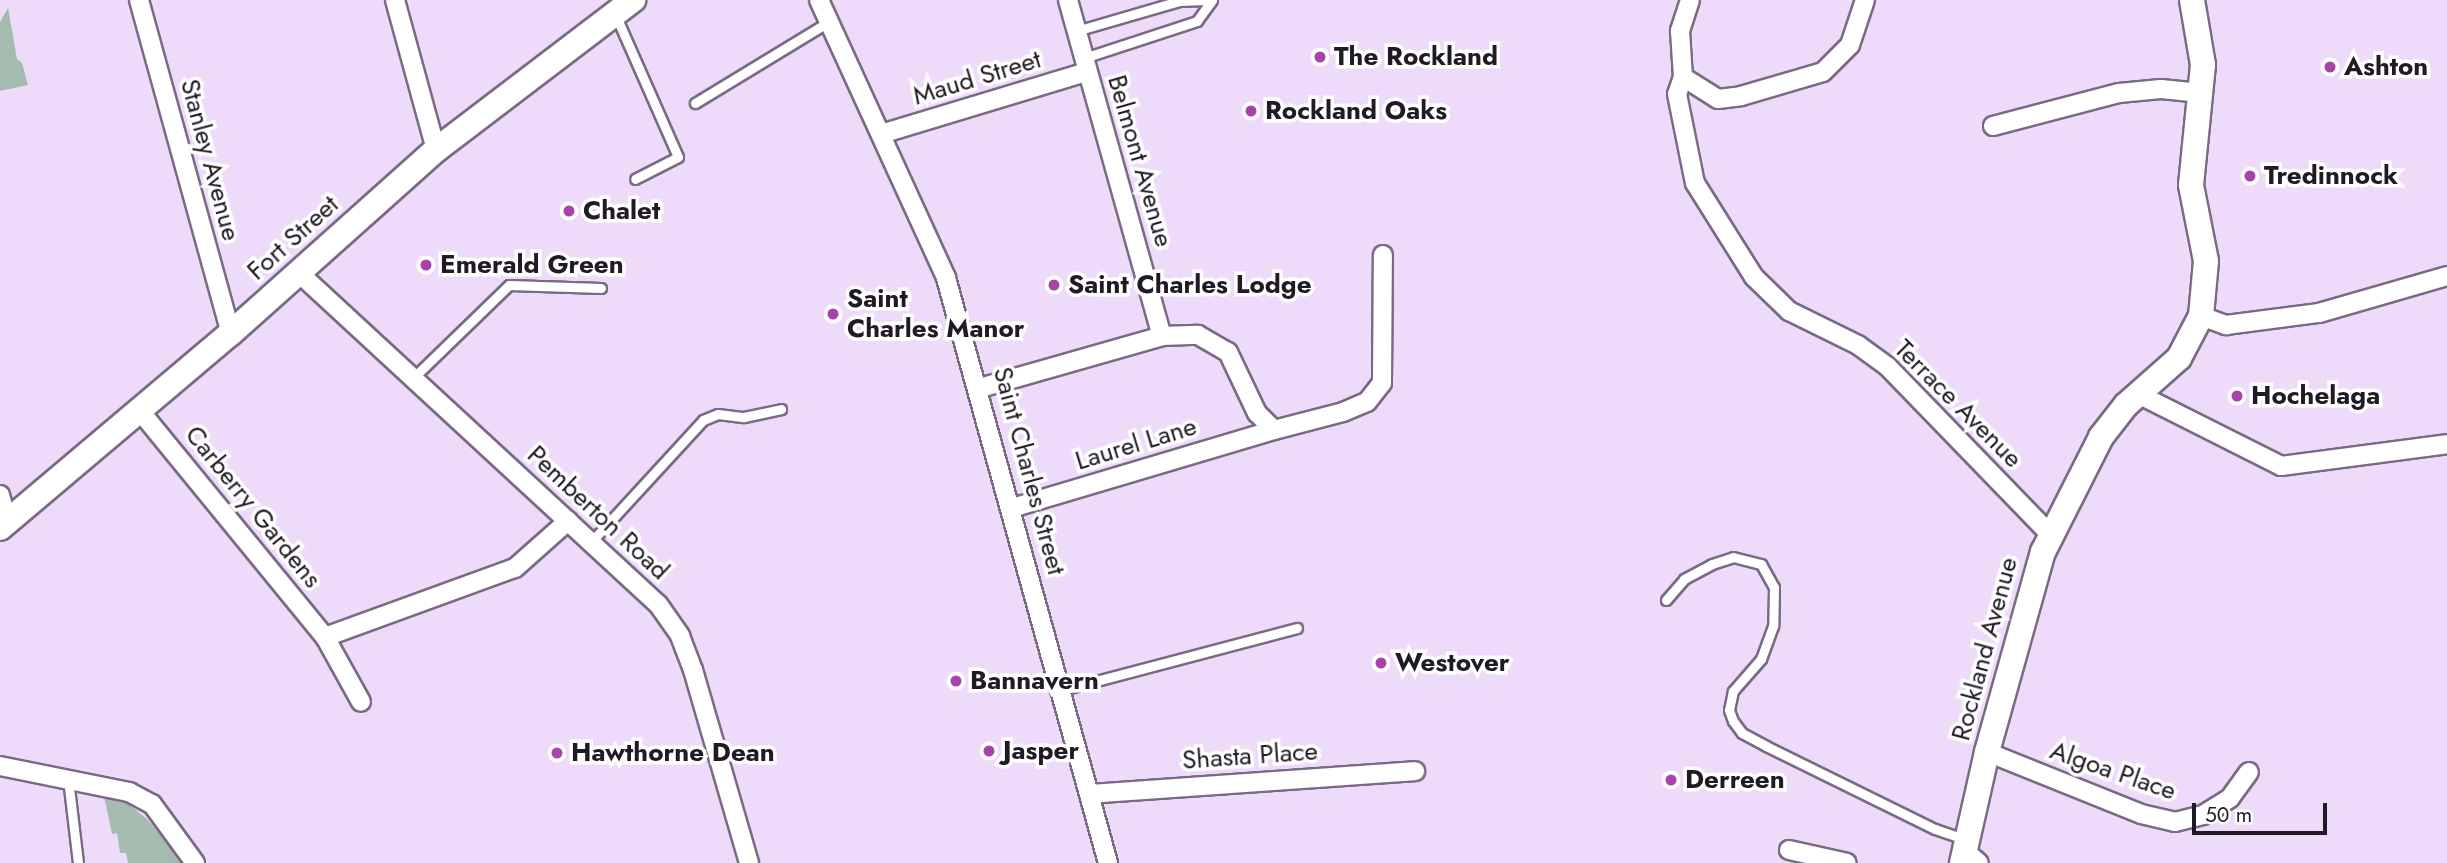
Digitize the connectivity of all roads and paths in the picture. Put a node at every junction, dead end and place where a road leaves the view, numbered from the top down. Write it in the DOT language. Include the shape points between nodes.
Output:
graph roads {
  1 [pos="139,0"];
  2 [pos="395,0"];
  3 [pos="819,0"];
  4 [pos="1068,0"];
  5 [pos="1213,0"];
  6 [pos="1690,0"];
  7 [pos="1865,0"];
  8 [pos="2192,0"];
  9 [pos="624,7"];
  10 [pos="831,21"];
  11 [pos="1076,31"];
  12 [pos="1086,65"];
  13 [pos="1683,77"];
  14 [pos="2202,93"];
  15 [pos="695,103"];
  16 [pos="1993,126"];
  17 [pos="881,134"];
  18 [pos="436,150"];
  19 [pos="635,179"];
  20 [pos="1383,255"];
  21 [pos="299,273"];
  22 [pos="2447,275"];
  23 [pos="601,288"];
  24 [pos="2201,316"];
  25 [pos="231,333"];
  26 [pos="1162,335"];
  27 [pos="412,379"];
  28 [pos="979,388"];
  29 [pos="2138,394"];
  30 [pos="780,410"];
  31 [pos="140,411"];
  32 [pos="1274,430"];
  33 [pos="2447,444"];
  34 [pos="1012,508"];
  35 [pos="1,509"];
  36 [pos="568,521"];
  37 [pos="2051,535"];
  38 [pos="591,542"];
  39 [pos="1666,600"];
  40 [pos="1297,628"];
  41 [pos="325,637"];
  42 [pos="1062,690"];
  43 [pos="361,702"];
  44 [pos="1987,752"];
  45 [pos="0,766"];
  46 [pos="1415,771"];
  47 [pos="2249,772"];
  48 [pos="68,778"];
  49 [pos="1089,794"];
  50 [pos="1789,850"];
  51 [pos="1969,854"];
  52 [pos="78,863"];
  53 [pos="195,863"];
  54 [pos="749,863"];
  55 [pos="1108,863"];
  56 [pos="1847,863"];
  1 -- 25 [label="street, Stanley Avenue"];
  2 -- 18 [label="street"];
  3 -- 10 [label="street, Saint Charles Street"];
  4 -- 11 [label="street, Belmont Avenue"];
  5 -- 11 [label="lane" via="1179,1"];
  5 -- 12 [label="lane" via="1197,21"];
  6 -- 13 [label="street, Terrace Avenue" via="1680,31"];
  7 -- 13 [label="street" via="1850,45 1823,72 1718,99"];
  8 -- 14 [label="street, Rockland Avenue" via="2203,65"];
  9 -- 18 [label="street, Fort Street"];
  9 -- 19 [label="lane" via="678,157"];
  10 -- 15 [label="lane"];
  10 -- 17 [label="street, Saint Charles Street"];
  11 -- 12 [label="street, Belmont Avenue"];
  12 -- 17 [label="street, Maud Street"];
  12 -- 26 [label="street, Belmont Avenue"];
  13 -- 37 [label="street, Terrace Avenue" via="1677,94 1695,183 1754,277 1789,311 1858,345 1888,367"];
  14 -- 16 [label="street" via="2161,89 2119,93"];
  14 -- 24 [label="street, Rockland Avenue" via="2191,185 2206,261"];
  17 -- 28 [label="street, Saint Charles Street" via="946,278"];
  18 -- 21 [label="street, Fort Street"];
  20 -- 32 [label="street, Laurel Lane" via="1384,348 1381,383 1375,396 1343,412"];
  21 -- 25 [label="street, Fort Street"];
  21 -- 27 [label="street, Pemberton Road"];
  22 -- 24 [label="street" via="2319,313 2226,325"];
  23 -- 27 [label="lane" via="509,285"];
  24 -- 29 [label="street, Rockland Avenue" via="2179,358"];
  25 -- 31 [label="street, Fort Street"];
  26 -- 28 [label="street"];
  26 -- 32 [label="street" via="1198,335 1228,352 1257,413"];
  27 -- 36 [label="street, Pemberton Road"];
  28 -- 34 [label="street, Saint Charles Street"];
  29 -- 33 [label="street" via="2281,466"];
  29 -- 37 [label="street, Rockland Avenue" via="2101,437"];
  30 -- 38 [label="lane" via="744,417 718,414 703,420"];
  31 -- 35 [label="street, Fort Street" via="30,500"];
  31 -- 41 [label="street, Carberry Gardens"];
  32 -- 34 [label="street, Laurel Lane"];
  34 -- 42 [label="street, Saint Charles Street"];
  36 -- 38 [label="street, Pemberton Road"];
  36 -- 41 [label="street" via="515,568"];
  37 -- 44 [label="street, Rockland Avenue" via="2034,571"];
  38 -- 54 [label="street, Pemberton Road" via="658,604 680,636"];
  39 -- 51 [label="lane" via="1684,579 1712,564 1733,557 1761,564 1774,587 1773,626 1761,659 1733,691 1729,710 1733,722 1742,733 1766,746 1935,829"];
  40 -- 42 [label="lane"];
  41 -- 43 [label="street, Carberry Gardens"];
  42 -- 49 [label="street, Saint Charles Street"];
  44 -- 47 [label="street, Algoa Place" via="2141,814 2175,822 2203,814 2230,797"];
  44 -- 51 [label="street, Rockland Avenue"];
  45 -- 48 [label="street"];
  46 -- 49 [label="street, Shasta Place"];
  48 -- 52 [label="lane"];
  48 -- 53 [label="street" via="129,792 152,804"];
  49 -- 55 [label="street, Saint Charles Street"];
  50 -- 56 [label="street"];
}
